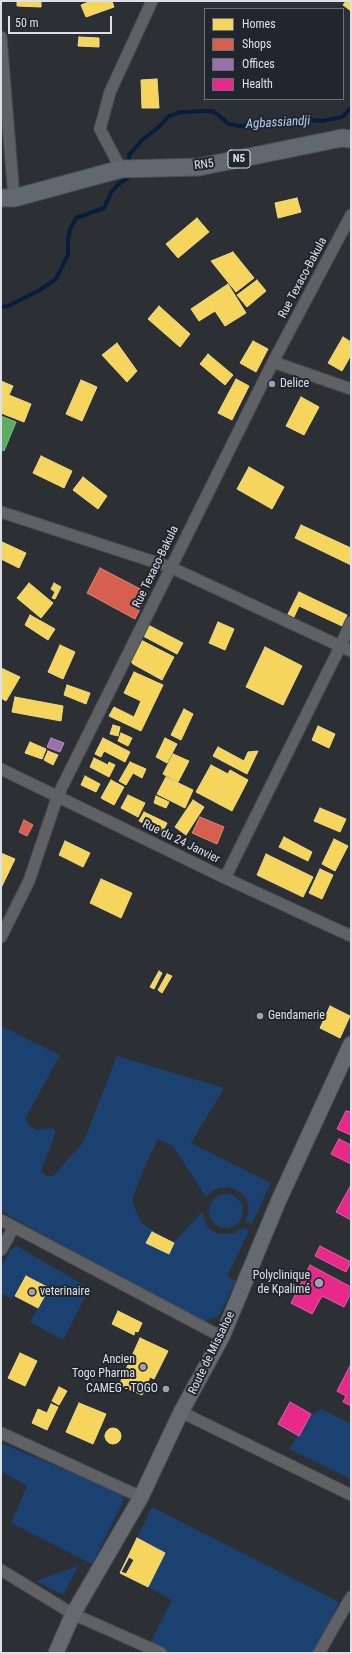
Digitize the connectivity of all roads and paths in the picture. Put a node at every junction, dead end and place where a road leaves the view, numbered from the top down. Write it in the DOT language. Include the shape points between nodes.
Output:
graph roads {
  1 [pos="152,1"];
  2 [pos="1,37"];
  3 [pos="348,136"];
  4 [pos="128,169"];
  5 [pos="8,198"];
  6 [pos="351,215"];
  7 [pos="273,362"];
  8 [pos="351,389"];
  9 [pos="1,512"];
  10 [pos="170,567"];
  11 [pos="351,622"];
  12 [pos="346,648"];
  13 [pos="1,769"];
  14 [pos="58,795"];
  15 [pos="225,878"];
  16 [pos="351,936"];
  17 [pos="1,937"];
  18 [pos="351,1044"];
  19 [pos="1,1220"];
  20 [pos="14,1227"];
  21 [pos="1,1250"];
  22 [pos="222,1337"];
  23 [pos="181,1412"];
  24 [pos="1,1433"];
  25 [pos="351,1495"];
  26 [pos="141,1497"];
  27 [pos="1,1570"];
  28 [pos="351,1597"];
  29 [pos="73,1614"];
  30 [pos="56,1653"];
  31 [pos="161,1653"];
  32 [pos="319,1653"];
  1 -- 4 [label="street" via="110,92 100,128"];
  2 -- 5 [label="street"];
  3 -- 4 [label="main road, RN5 / N5" via="199,166"];
  4 -- 5 [label="main road, N5"];
  6 -- 7 [label="street, Rue Texaco-Bakula"];
  7 -- 8 [label="street"];
  7 -- 10 [label="street, Rue Texaco-Bakula"];
  9 -- 10 [label="street"];
  10 -- 12 [label="street"];
  10 -- 14 [label="street, Rue Texaco-Bakula"];
  11 -- 12 [label="street"];
  12 -- 15 [label="street"];
  13 -- 14 [label="street, Rue du 24 Janvier"];
  14 -- 15 [label="street, Rue du 24 Janvier"];
  14 -- 17 [label="street, Rue Texaco-Bakula" via="29,881"];
  15 -- 16 [label="street, Rue du 24 Janvier"];
  18 -- 22 [label="main road, Route de Missahoe" via="278,1202"];
  19 -- 20 [label="street"];
  20 -- 21 [label="street"];
  20 -- 22 [label="street"];
  22 -- 23 [label="main road, Route de Missahoe"];
  23 -- 25 [label="street"];
  23 -- 26 [label="main road, Route de Missahoe"];
  24 -- 26 [label="street"];
  26 -- 29 [label="main road, Route de Missahoe"];
  27 -- 29 [label="street"];
  28 -- 32 [label="street"];
  29 -- 30 [label="main road, Route de Missahoe"];
  29 -- 31 [label="street"];
}
